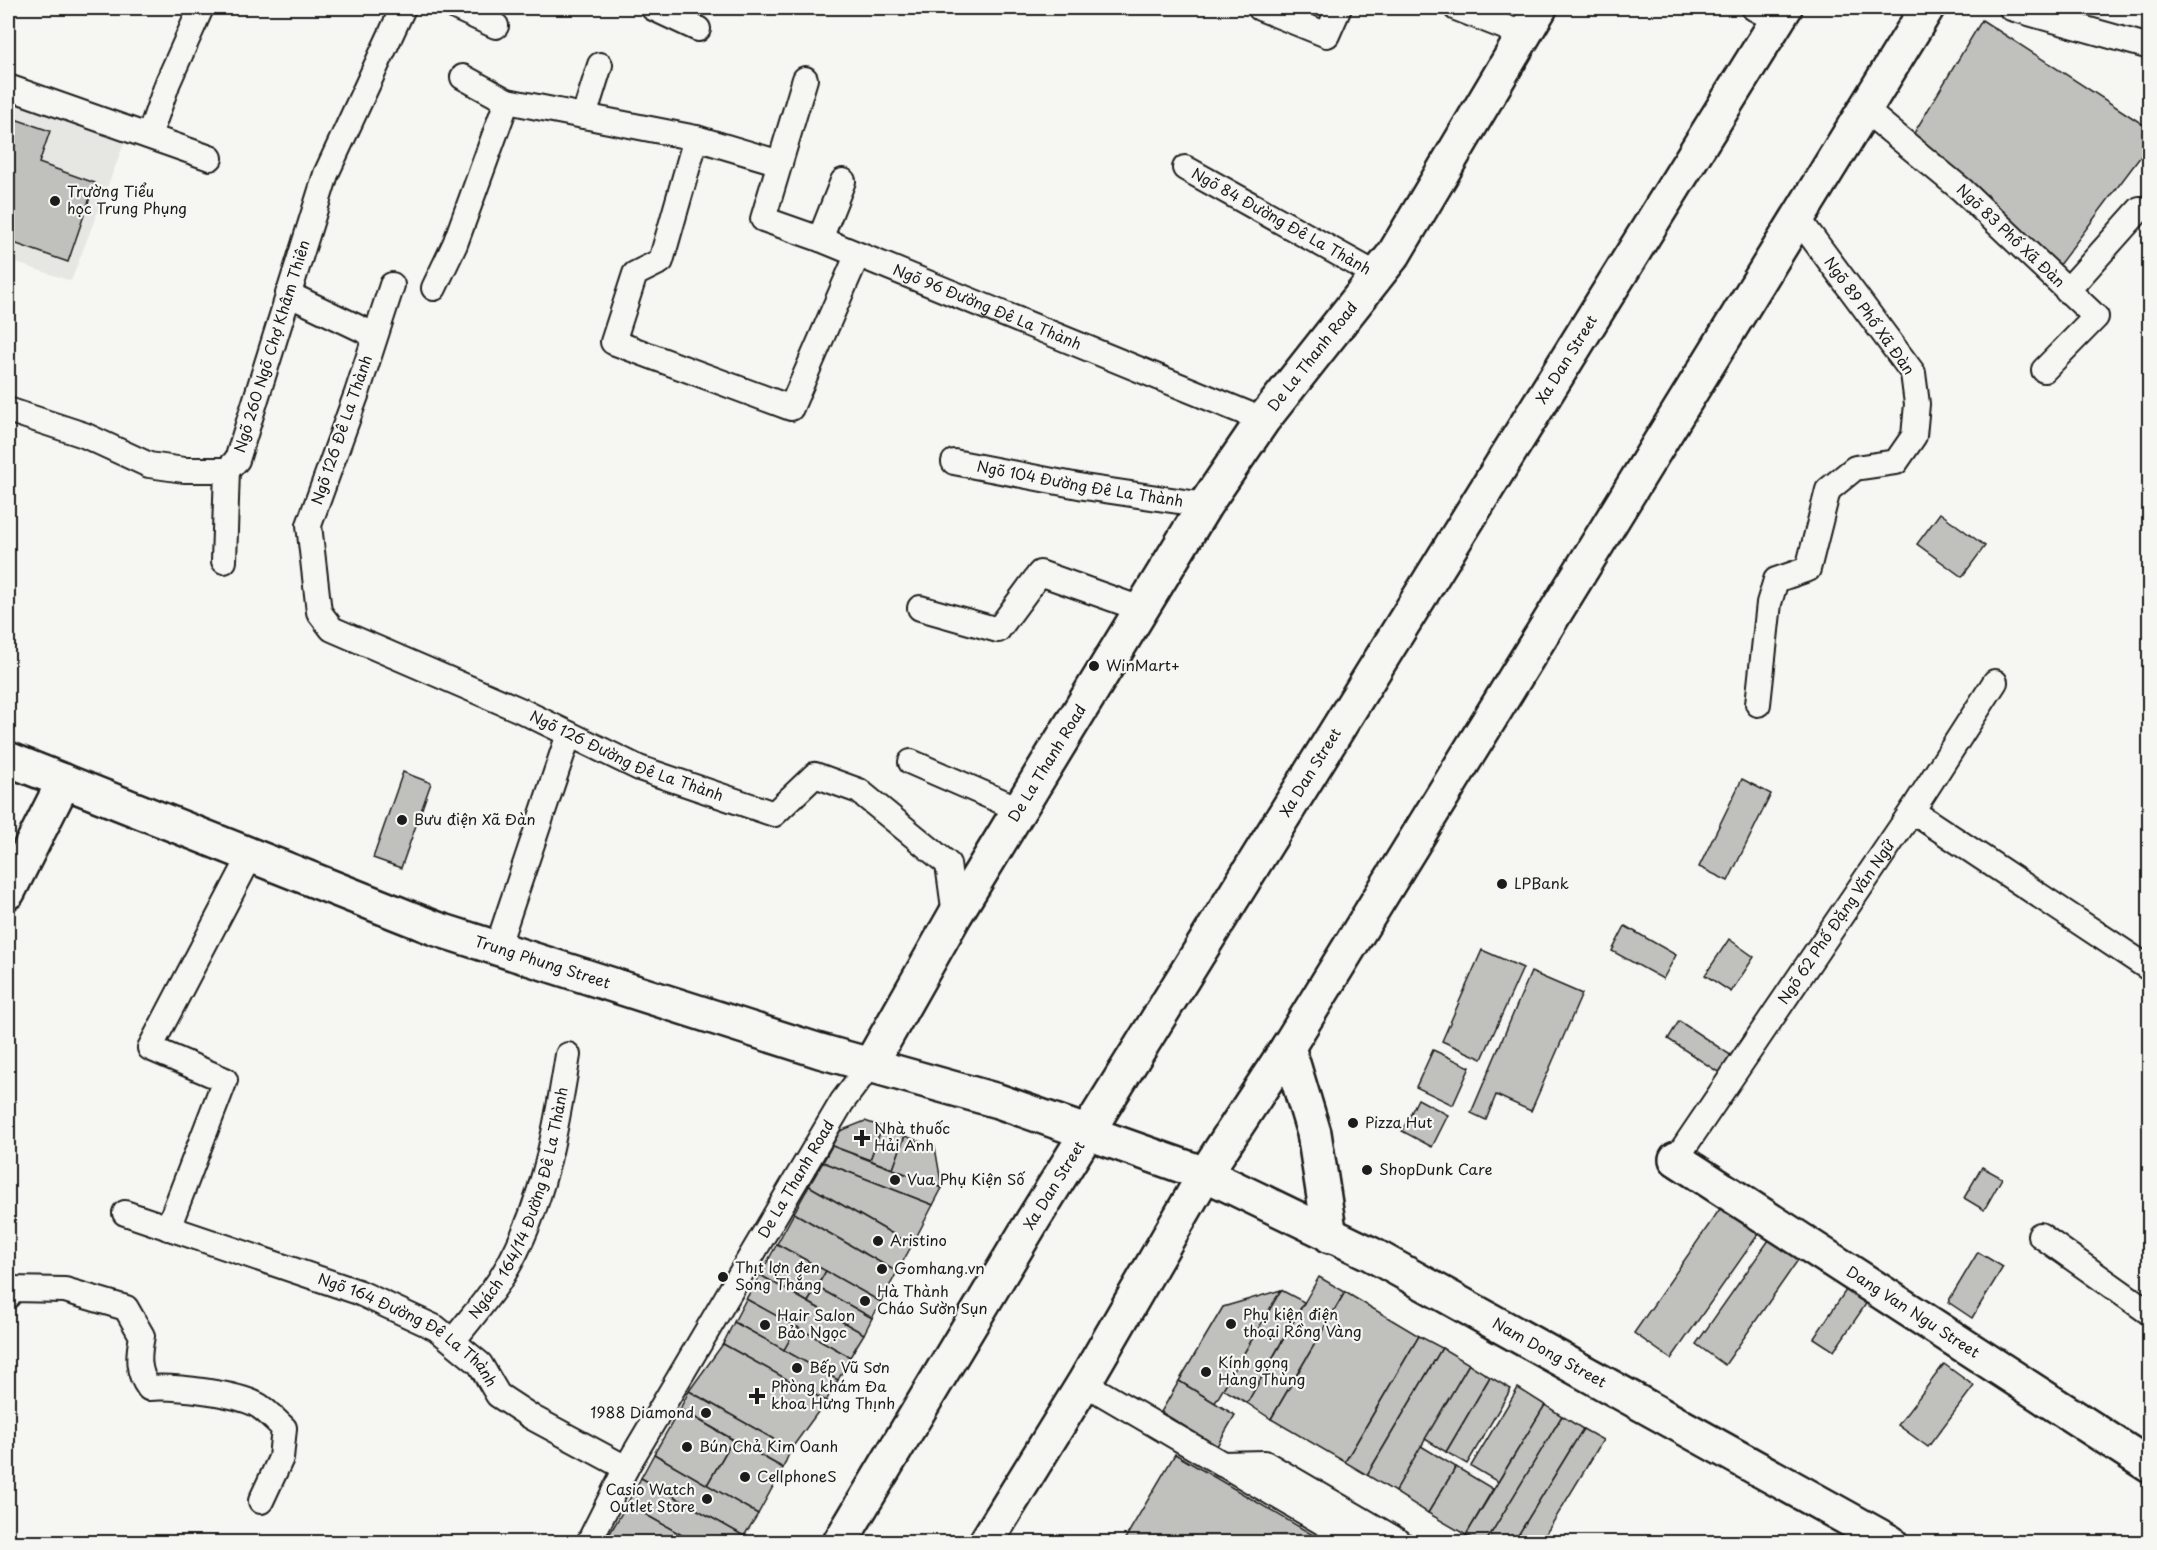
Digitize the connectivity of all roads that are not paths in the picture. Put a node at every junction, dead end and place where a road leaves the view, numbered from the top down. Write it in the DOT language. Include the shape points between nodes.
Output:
graph roads {
  1 [pos="201,8"];
  2 [pos="403,8"];
  3 [pos="457,8"];
  4 [pos="653,8"];
  5 [pos="1260,8"];
  6 [pos="1339,8"];
  7 [pos="1456,8"];
  8 [pos="1927,8"];
  9 [pos="2011,8"];
  10 [pos="1772,12"];
  11 [pos="1533,21"];
  12 [pos="495,26"];
  13 [pos="698,29"];
  14 [pos="2150,47"];
  15 [pos="600,65"];
  16 [pos="463,77"];
  17 [pos="804,79"];
  18 [pos="8,87"];
  19 [pos="507,101"];
  20 [pos="1864,110"];
  21 [pos="584,116"];
  22 [pos="149,136"];
  23 [pos="696,138"];
  24 [pos="210,158"];
  25 [pos="780,163"];
  26 [pos="1185,168"];
  27 [pos="843,181"];
  28 [pos="2140,209"];
  29 [pos="1797,217"];
  30 [pos="820,239"];
  31 [pos="857,256"];
  32 [pos="1377,276"];
  33 [pos="392,285"];
  34 [pos="434,288"];
  35 [pos="2067,291"];
  36 [pos="288,294"];
  37 [pos="374,334"];
  38 [pos="2044,370"];
  39 [pos="8,410"];
  40 [pos="1263,420"];
  41 [pos="954,462"];
  42 [pos="227,470"];
  43 [pos="1205,505"];
  44 [pos="309,525"];
  45 [pos="224,561"];
  46 [pos="920,608"];
  47 [pos="1141,609"];
  48 [pos="1995,682"];
  49 [pos="1758,704"];
  50 [pos="569,734"];
  51 [pos="8,759"];
  52 [pos="911,762"];
  53 [pos="64,781"];
  54 [pos="1019,809"];
  55 [pos="1912,811"];
  56 [pos="251,855"];
  57 [pos="8,892"];
  58 [pos="955,915"];
  59 [pos="497,948"];
  60 [pos="2150,969"];
  61 [pos="1288,1047"];
  62 [pos="568,1055"];
  63 [pos="870,1065"];
  64 [pos="1088,1134"];
  65 [pos="1676,1159"];
  66 [pos="1204,1174"];
  67 [pos="125,1213"];
  68 [pos="168,1228"];
  69 [pos="2040,1235"];
  70 [pos="1330,1236"];
  71 [pos="8,1296"];
  72 [pos="2150,1313"];
  73 [pos="453,1341"];
  74 [pos="1084,1383"];
  75 [pos="1222,1464"];
  76 [pos="2150,1466"];
  77 [pos="626,1468"];
  78 [pos="261,1501"];
  79 [pos="589,1542"];
  80 [pos="840,1542"];
  81 [pos="986,1542"];
  82 [pos="1356,1542"];
  83 [pos="1400,1542"];
  84 [pos="1890,1542"];
  1 -- 22 [label="lane"];
  2 -- 36 [label="lane, Ngõ 260 Ngõ Chợ Khâm Thiên" via="326,174"];
  3 -- 12 [label="lane"];
  4 -- 13 [label="lane"];
  5 -- 6 [label="lane" via="1327,35"];
  7 -- 11 [label="lane"];
  8 -- 20 [label="street"];
  9 -- 14 [label="lane"];
  10 -- 64 [label="street, Xa Dan Street"];
  11 -- 32 [label="street, De La Thanh Road" via="1394,254"];
  15 -- 21 [label="lane"];
  16 -- 19 [label="lane"];
  17 -- 25 [label="lane, Ngõ 96 Đường Đê La Thành"];
  18 -- 22 [label="lane"];
  19 -- 21 [label="lane"];
  19 -- 34 [label="lane" via="455,244"];
  20 -- 29 [label="street"];
  20 -- 35 [label="lane, Ngõ 83 Phố Xã Đàn" via="1962,190"];
  21 -- 23 [label="lane"];
  22 -- 24 [label="lane"];
  23 -- 25 [label="lane"];
  23 -- 31 [label="lane" via="661,261 635,274 613,342 791,408"];
  25 -- 30 [label="lane, Ngõ 96 Đường Đê La Thành" via="763,219"];
  26 -- 32 [label="lane, Ngõ 84 Đường Đê La Thành"];
  27 -- 30 [label="lane"];
  28 -- 35 [label="lane"];
  29 -- 49 [label="lane, Ngõ 89 Phố Xã Đàn" via="1913,373 1917,404 1914,436 1896,462 1855,468 1828,490 1808,568 1776,580 1769,603"];
  29 -- 61 [label="street"];
  30 -- 31 [label="lane, Ngõ 96 Đường Đê La Thành"];
  31 -- 40 [label="lane, Ngõ 96 Đường Đê La Thành"];
  32 -- 40 [label="street, De La Thanh Road"];
  33 -- 37 [label="lane, Ngõ 126 Đê La Thành"];
  35 -- 38 [label="lane, Ngõ 83 Phố Xã Đàn" via="2096,317"];
  36 -- 37 [label="lane, Ngõ 126 Đê La Thành"];
  36 -- 42 [label="lane, Ngõ 260 Ngõ Chợ Khâm Thiên" via="237,460"];
  37 -- 44 [label="lane, Ngõ 126 Đê La Thành"];
  39 -- 42 [label="lane, Ngõ 260 Ngõ Chợ Khâm Thiên" via="84,435 149,465"];
  40 -- 43 [label="street, De La Thanh Road"];
  41 -- 43 [label="lane, Ngõ 104 Đường Đê La Thành"];
  42 -- 45 [label="lane"];
  43 -- 47 [label="street, De La Thanh Road"];
  44 -- 50 [label="lane, Ngõ 126 Đường Đê La Thành" via="319,612 332,629"];
  46 -- 47 [label="lane" via="998,630 1040,573"];
  47 -- 54 [label="street, De La Thanh Road"];
  48 -- 55 [label="lane, Ngõ 62 Phố Đặng Văn Ngữ"];
  50 -- 58 [label="lane, Ngõ 126 Đường Đê La Thành" via="639,768 774,814 815,775 859,790 948,864"];
  50 -- 59 [label="lane"];
  51 -- 53 [label="street, Trung Phung Street"];
  52 -- 54 [label="lane"];
  53 -- 56 [label="street, Trung Phung Street"];
  53 -- 57 [label="street"];
  54 -- 58 [label="street, De La Thanh Road"];
  55 -- 60 [label="lane"];
  55 -- 65 [label="lane, Ngõ 62 Phố Đặng Văn Ngữ"];
  56 -- 59 [label="street, Trung Phung Street" via="437,929"];
  56 -- 68 [label="lane" via="150,1048 225,1080"];
  58 -- 63 [label="street, De La Thanh Road"];
  59 -- 63 [label="street, Trung Phung Street"];
  61 -- 66 [label="street"];
  61 -- 70 [label="street" via="1314,1132"];
  62 -- 73 [label="lane, Ngách 164/14 Đường Đê La Thành" via="556,1130 534,1208 503,1275"];
  63 -- 64 [label="street, Trung Phung Street" via="998,1101"];
  63 -- 77 [label="lane, De La Thanh Road" via="842,1102"];
  64 -- 66 [label="street, Trung Phung Street"];
  64 -- 80 [label="street, Xa Dan Street"];
  65 -- 76 [label="street, Dang Van Ngu Street"];
  66 -- 70 [label="street, Nam Dong Street"];
  66 -- 74 [label="street"];
  67 -- 68 [label="lane, Ngõ 164 Đường Đê La Thành"];
  68 -- 73 [label="lane, Ngõ 164 Đường Đê La Thành" via="358,1292 436,1328"];
  69 -- 72 [label="lane"];
  70 -- 84 [label="street, Nam Dong Street" via="1371,1254"];
  71 -- 78 [label="lane" via="11,1289 65,1290 126,1308 142,1336 138,1356 141,1378 149,1388 170,1386 257,1405 284,1428 281,1458"];
  73 -- 77 [label="lane, Ngõ 164 Đường Đê La Thành" via="480,1364 498,1395"];
  74 -- 75 [label="lane"];
  74 -- 81 [label="street"];
  75 -- 82 [label="lane"];
  75 -- 83 [label="lane" via="1265,1462"];
  77 -- 79 [label="lane, De La Thanh Road"];
}
